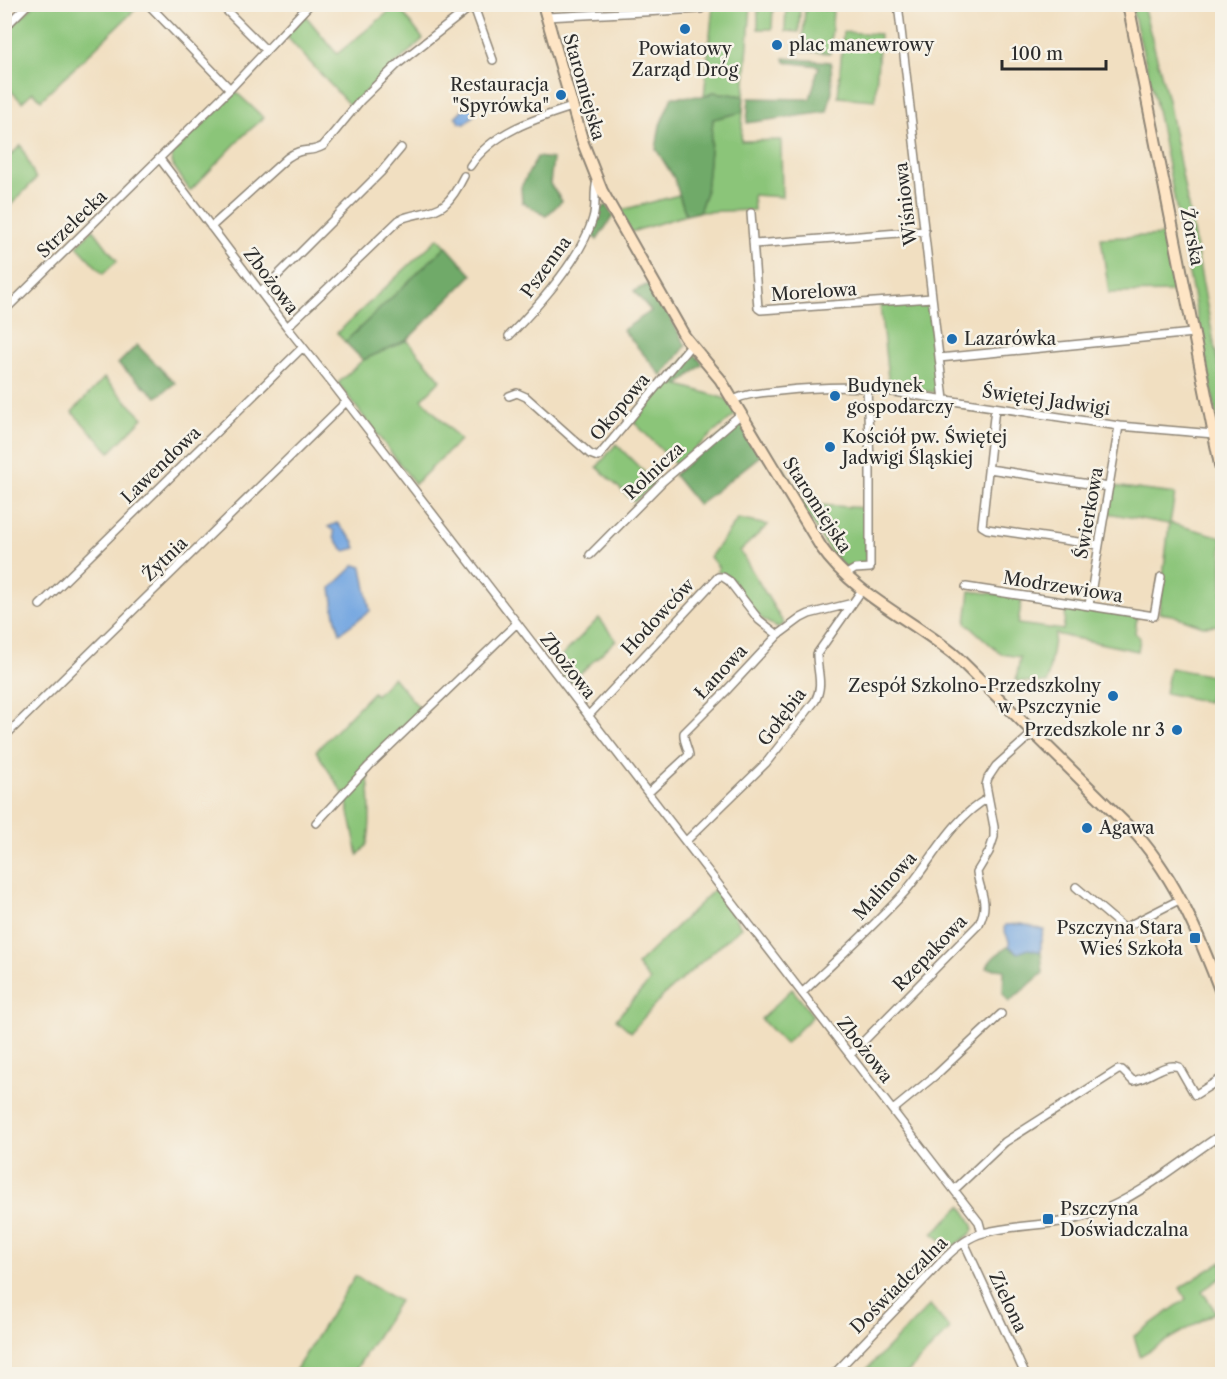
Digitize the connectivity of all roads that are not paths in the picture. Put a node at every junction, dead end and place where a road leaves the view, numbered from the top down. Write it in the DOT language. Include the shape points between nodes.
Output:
graph roads {
  1 [pos="28,4"];
  2 [pos="148,4"];
  3 [pos="220,4"];
  4 [pos="310,4"];
  5 [pos="543,4"];
  6 [pos="608,4"];
  7 [pos="708,4"];
  8 [pos="898,4"];
  9 [pos="1128,4"];
  10 [pos="473,5"];
  11 [pos="608,13"];
  12 [pos="546,17"];
  13 [pos="4,28"];
  14 [pos="266,50"];
  15 [pos="493,60"];
  16 [pos="230,89"];
  17 [pos="572,107"];
  18 [pos="401,148"];
  19 [pos="160,159"];
  20 [pos="470,166"];
  21 [pos="464,176"];
  22 [pos="597,181"];
  23 [pos="608,203"];
  24 [pos="596,208"];
  25 [pos="751,213"];
  26 [pos="211,227"];
  27 [pos="925,231"];
  28 [pos="754,244"];
  29 [pos="261,292"];
  30 [pos="932,298"];
  31 [pos="4,311"];
  32 [pos="287,327"];
  33 [pos="1193,333"];
  34 [pos="509,336"];
  35 [pos="691,345"];
  36 [pos="303,347"];
  37 [pos="939,358"];
  38 [pos="867,388"];
  39 [pos="508,396"];
  40 [pos="733,400"];
  41 [pos="944,400"];
  42 [pos="346,402"];
  43 [pos="995,408"];
  44 [pos="741,414"];
  45 [pos="1119,426"];
  46 [pos="1214,434"];
  47 [pos="989,469"];
  48 [pos="1222,475"];
  49 [pos="1109,487"];
  50 [pos="1099,545"];
  51 [pos="591,555"];
  52 [pos="845,575"];
  53 [pos="1161,577"];
  54 [pos="966,587"];
  55 [pos="862,590"];
  56 [pos="853,603"];
  57 [pos="40,605"];
  58 [pos="1089,605"];
  59 [pos="517,623"];
  60 [pos="778,634"];
  61 [pos="588,716"];
  62 [pos="1034,732"];
  63 [pos="4,737"];
  64 [pos="648,793"];
  65 [pos="988,798"];
  66 [pos="316,823"];
  67 [pos="686,841"];
  68 [pos="1076,887"];
  69 [pos="1181,899"];
  70 [pos="802,993"];
  71 [pos="1222,994"];
  72 [pos="1001,1014"];
  73 [pos="850,1055"];
  74 [pos="1222,1078"];
  75 [pos="893,1110"];
  76 [pos="1222,1134"];
  77 [pos="954,1190"];
  78 [pos="982,1233"];
  79 [pos="964,1242"];
  80 [pos="834,1374"];
  81 [pos="1025,1374"];
  1 -- 13 [label="street"];
  2 -- 16 [label="street"];
  3 -- 14 [label="street"];
  4 -- 14 [label="street, Strzelecka"];
  5 -- 12 [label="street, Staromiejska"];
  6 -- 11 [label="street"];
  7 -- 11 [label="street" via="700,9"];
  8 -- 27 [label="street, Wiśniowa"];
  9 -- 33 [label="street, Żorska"];
  10 -- 15 [label="street"];
  10 -- 26 [label="street" via="399,63 360,101 323,146 316,150 301,149 287,158"];
  11 -- 12 [label="street"];
  12 -- 17 [label="street, Staromiejska"];
  14 -- 16 [label="street, Strzelecka"];
  16 -- 19 [label="street, Strzelecka"];
  17 -- 20 [label="street" via="514,127"];
  17 -- 22 [label="street, Staromiejska"];
  18 -- 29 [label="street"];
  19 -- 26 [label="street, Zbożowa"];
  19 -- 31 [label="street, Strzelecka"];
  21 -- 32 [label="street" via="443,206 399,220"];
  22 -- 23 [label="street, Staromiejska"];
  22 -- 24 [label="street, Pszenna"];
  23 -- 24 [label="street"];
  23 -- 35 [label="street, Staromiejska"];
  24 -- 34 [label="street, Pszenna" via="575,255"];
  25 -- 28 [label="street, Morelowa"];
  26 -- 29 [label="street, Zbożowa"];
  27 -- 28 [label="street"];
  27 -- 30 [label="street, Wiśniowa"];
  28 -- 30 [label="street, Morelowa" via="761,310"];
  29 -- 32 [label="street, Zbożowa"];
  30 -- 37 [label="street, Wiśniowa"];
  32 -- 36 [label="street, Zbożowa"];
  33 -- 37 [label="street"];
  33 -- 46 [label="street, Żorska"];
  35 -- 39 [label="street, Okopowa" via="598,457 526,397 517,393"];
  35 -- 40 [label="street, Staromiejska"];
  36 -- 42 [label="street, Zbożowa"];
  36 -- 57 [label="street, Lawendowa"];
  37 -- 41 [label="street, Wiśniowa"];
  38 -- 40 [label="street, Świętej Jadwigi" via="812,388 745,395"];
  38 -- 41 [label="street, Świętej Jadwigi"];
  38 -- 52 [label="street" via="870,568 855,569"];
  40 -- 44 [label="street, Staromiejska"];
  41 -- 43 [label="street, Świętej Jadwigi"];
  42 -- 59 [label="street, Zbożowa"];
  42 -- 63 [label="street, Żytnia"];
  43 -- 45 [label="street, Świętej Jadwigi"];
  43 -- 47 [label="street"];
  44 -- 51 [label="street, Rolnicza" via="663,481"];
  44 -- 52 [label="street, Staromiejska" via="827,556"];
  45 -- 46 [label="street, Świętej Jadwigi"];
  45 -- 49 [label="street, Świerkowa"];
  46 -- 48 [label="street, Żorska"];
  47 -- 49 [label="street"];
  47 -- 50 [label="street" via="982,526"];
  49 -- 50 [label="street, Świerkowa"];
  50 -- 58 [label="street, Świerkowa"];
  52 -- 55 [label="street, Staromiejska"];
  53 -- 58 [label="street, Modrzewiowa" via="1154,616"];
  54 -- 58 [label="street, Modrzewiowa"];
  55 -- 56 [label="street, Gołębia"];
  55 -- 62 [label="street, Staromiejska" via="943,645"];
  56 -- 60 [label="street, Łanowa" via="809,614"];
  56 -- 67 [label="street, Gołębia" via="818,654 821,684 815,701 766,764"];
  59 -- 61 [label="street, Zbożowa"];
  59 -- 66 [label="street" via="369,766"];
  60 -- 61 [label="street, Hodowców" via="759,620 729,581 718,577"];
  60 -- 64 [label="street, Łanowa" via="684,733 689,756"];
  61 -- 64 [label="street, Zbożowa"];
  62 -- 65 [label="street, Rzepakowa" via="990,772"];
  62 -- 69 [label="street, Staromiejska" via="1137,835 1159,861"];
  64 -- 67 [label="street, Zbożowa"];
  65 -- 70 [label="street, Malinowa" via="957,823 902,895"];
  65 -- 73 [label="street, Rzepakowa" via="994,837 977,872 985,900 983,917"];
  67 -- 70 [label="street, Zbożowa"];
  68 -- 69 [label="street" via="1124,928"];
  69 -- 71 [label="street, Staromiejska"];
  70 -- 73 [label="street, Zbożowa"];
  72 -- 75 [label="street"];
  73 -- 75 [label="street, Zbożowa"];
  74 -- 77 [label="street" via="1195,1095 1176,1065 1133,1081 1118,1070 996,1149"];
  75 -- 77 [label="street, Zbożowa"];
  76 -- 78 [label="street, Doświadczalna" via="1134,1194 1097,1213"];
  77 -- 78 [label="street, Zbożowa" via="979,1222"];
  78 -- 79 [label="street, Doświadczalna"];
  79 -- 80 [label="street, Doświadczalna"];
  79 -- 81 [label="street, Zielona"];
}
